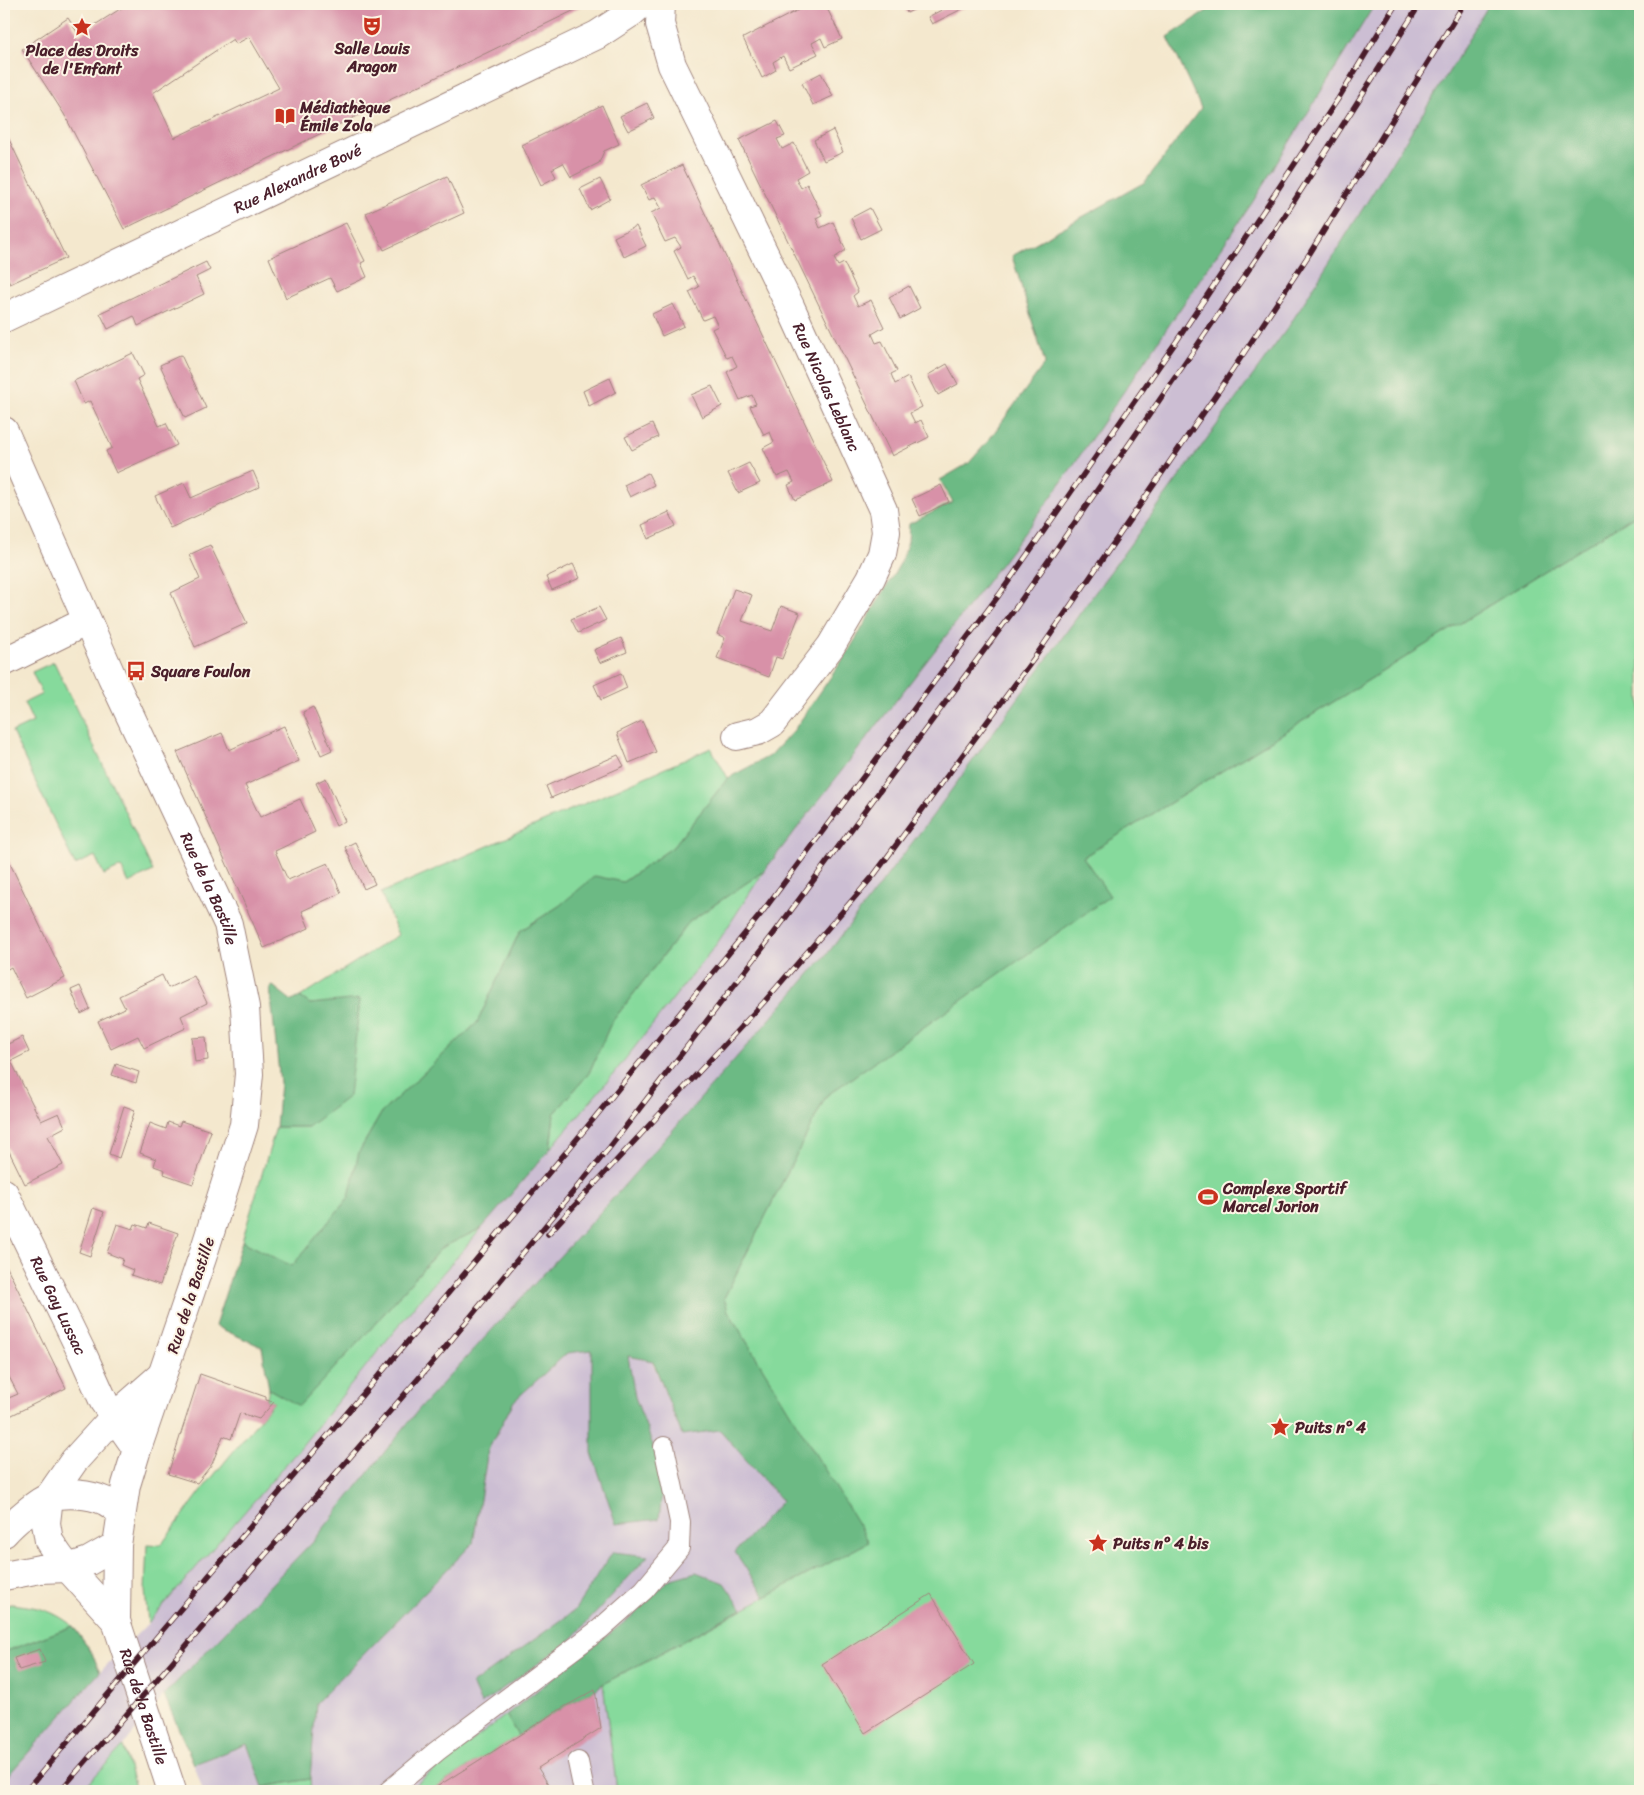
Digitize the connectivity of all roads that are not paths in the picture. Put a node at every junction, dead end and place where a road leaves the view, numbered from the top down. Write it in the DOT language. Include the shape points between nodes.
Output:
graph roads {
  1 [pos="640,4"];
  2 [pos="661,4"];
  3 [pos="4,318"];
  4 [pos="4,431"];
  5 [pos="87,621"];
  6 [pos="4,662"];
  7 [pos="736,736"];
  8 [pos="4,1193"];
  9 [pos="164,1374"];
  10 [pos="114,1417"];
  11 [pos="664,1447"];
  12 [pos="137,1449"];
  13 [pos="49,1497"];
  14 [pos="121,1512"];
  15 [pos="4,1533"];
  16 [pos="116,1545"];
  17 [pos="68,1568"];
  18 [pos="4,1576"];
  19 [pos="116,1621"];
  20 [pos="578,1762"];
  21 [pos="172,1791"];
  22 [pos="389,1791"];
  23 [pos="584,1791"];
  1 -- 3 [label="street, Rue Alexandre Bové" via="597,35"];
  2 -- 7 [label="street, Rue Nicolas Leblanc" via="660,24 672,66 790,306 883,510 886,532 882,554 871,578 831,646 772,723 758,731"];
  4 -- 5 [label="street, Rue de la Bastille"];
  5 -- 6 [label="street"];
  5 -- 9 [label="street, Rue de la Bastille" via="228,924 245,1007 248,1074 244,1125"];
  8 -- 10 [label="street, Rue Gay Lussac"];
  9 -- 10 [label="street, Rue de la Bastille"];
  9 -- 12 [label="street, Rue de la Bastille"];
  10 -- 12 [label="street, Rue Gay Lussac"];
  10 -- 13 [label="street, Rue de la Bastille" via="74,1461"];
  11 -- 22 [label="lane" via="680,1522 679,1548 644,1590 600,1629"];
  12 -- 14 [label="street, Rue de la Bastille"];
  13 -- 14 [label="street" via="87,1496 105,1501"];
  13 -- 15 [label="street"];
  13 -- 17 [label="street, Rue de la Bastille" via="46,1523 49,1541"];
  14 -- 16 [label="street, Rue de la Bastille"];
  16 -- 17 [label="street" via="102,1555"];
  16 -- 19 [label="street, Rue de la Bastille"];
  17 -- 18 [label="street"];
  17 -- 19 [label="street, Rue de la Bastille"];
  19 -- 21 [label="street, Rue de la Bastille"];
  20 -- 23 [label="lane"];
}
